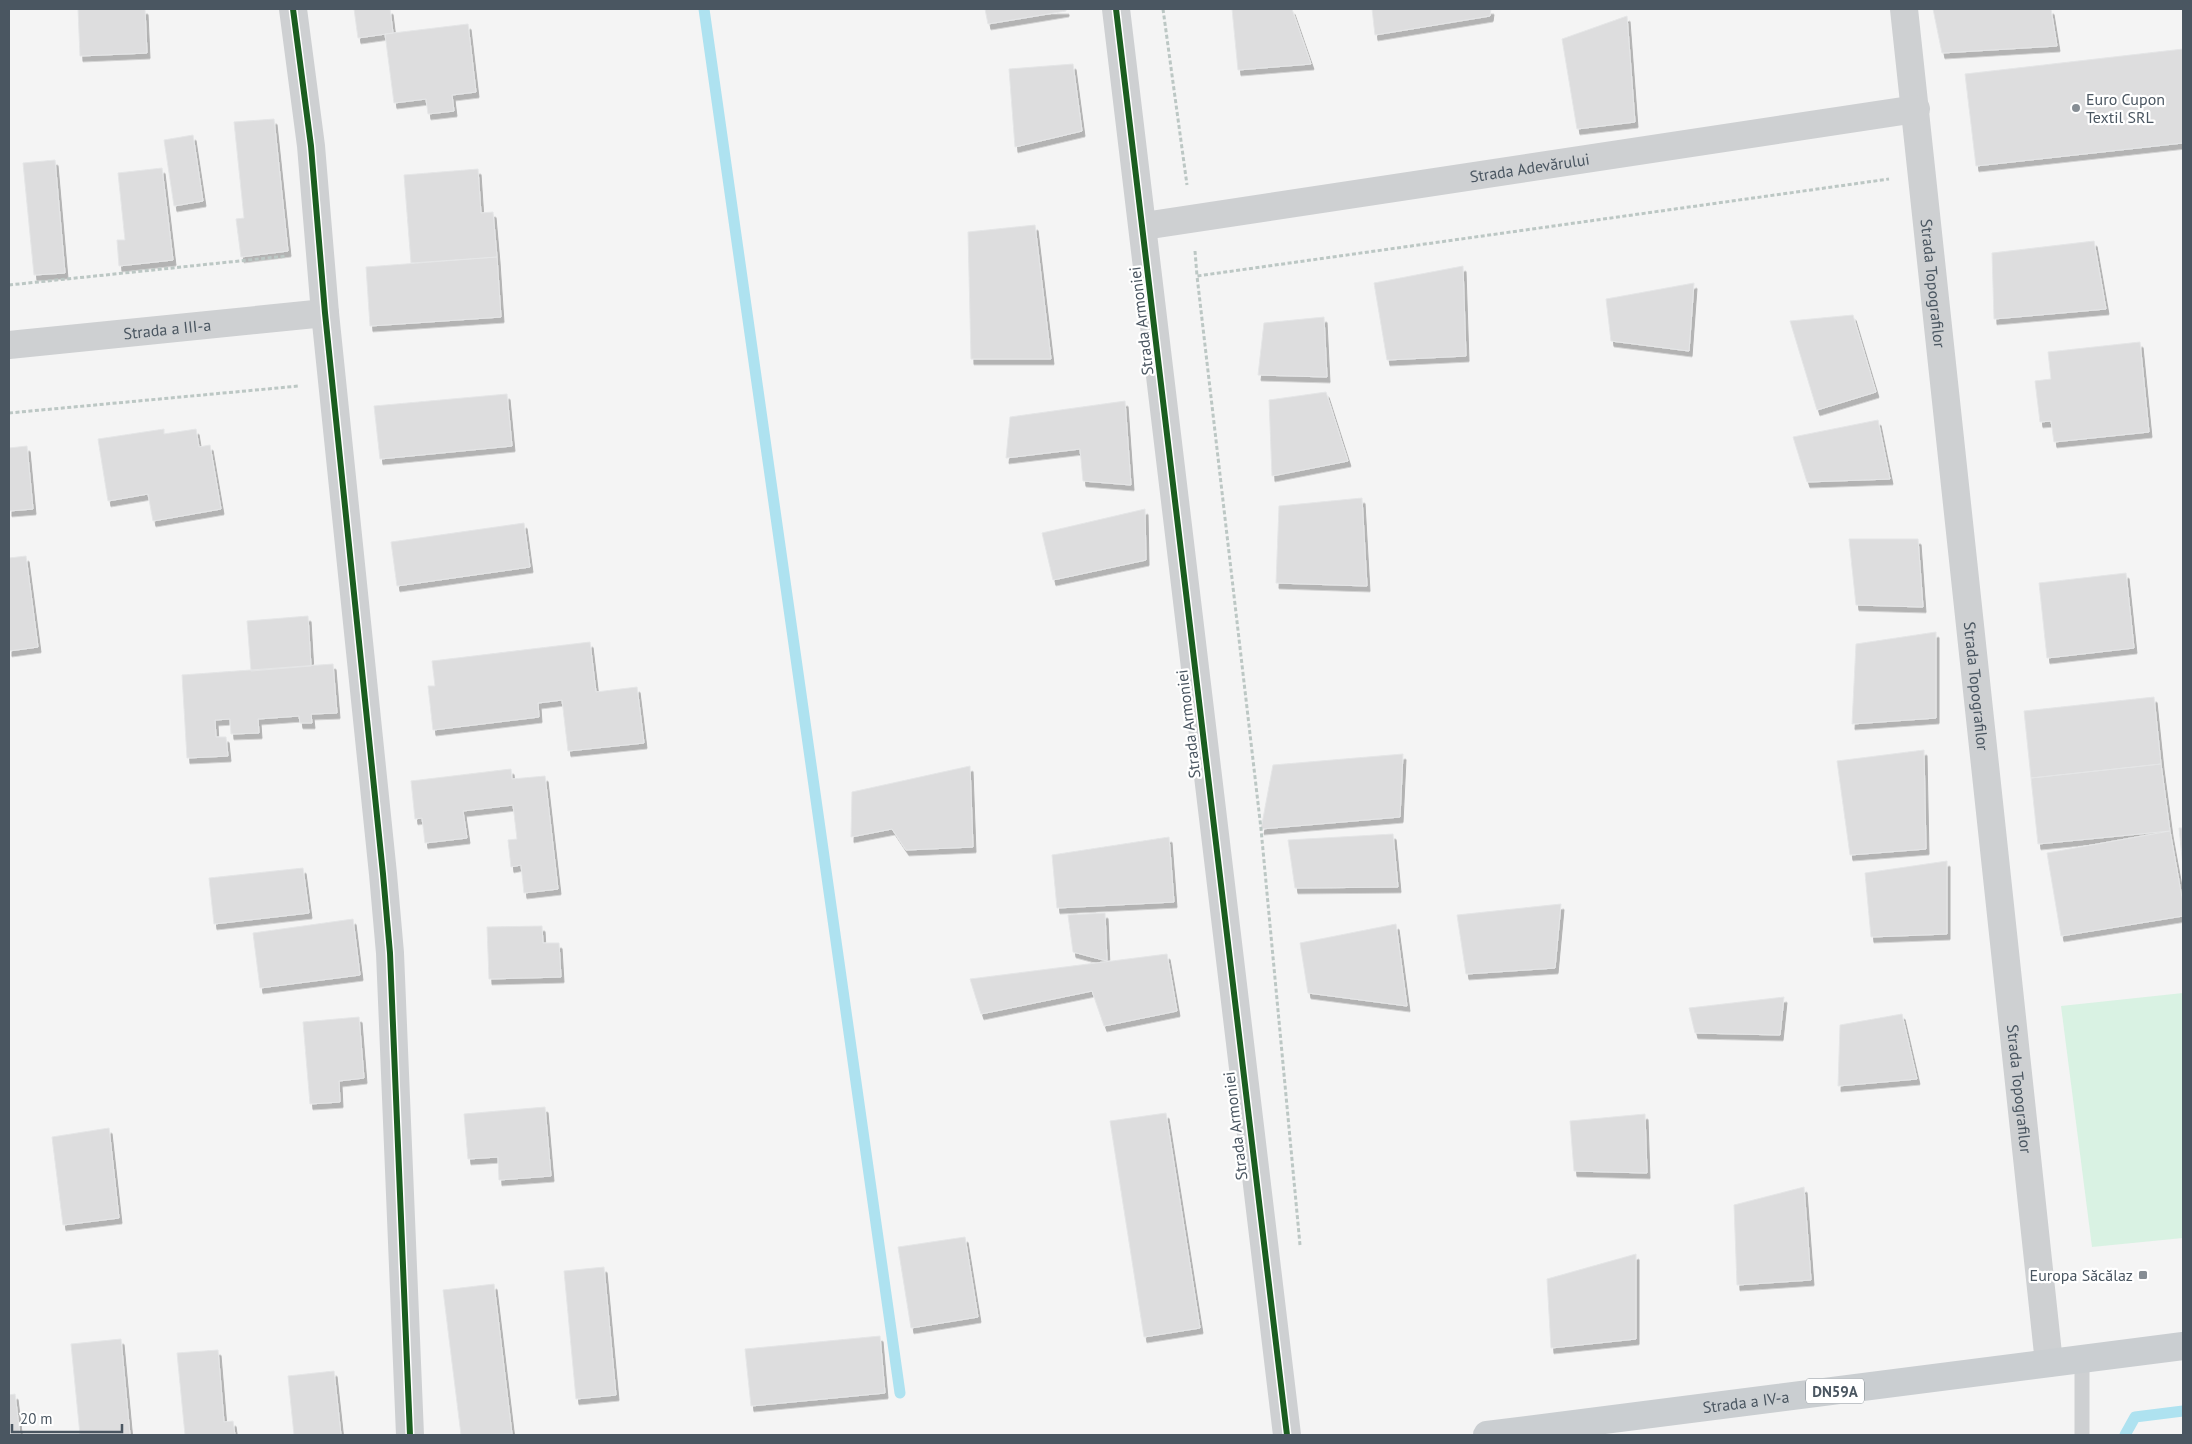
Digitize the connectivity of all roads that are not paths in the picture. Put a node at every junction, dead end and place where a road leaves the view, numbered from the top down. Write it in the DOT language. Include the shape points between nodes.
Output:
graph roads {
  1 [pos="293,9"];
  2 [pos="1116,9"];
  3 [pos="1904,9"];
  4 [pos="1916,109"];
  5 [pos="1144,226"];
  6 [pos="326,313"];
  7 [pos="9,345"];
  8 [pos="2183,1346"];
  9 [pos="2082,1359"];
  10 [pos="2049,1363"];
  11 [pos="410,1435"];
  12 [pos="1287,1435"];
  13 [pos="1487,1435"];
  14 [pos="2082,1435"];
  1 -- 6 [label="street" via="311,146"];
  2 -- 5 [label="street, Strada Armoniei"];
  3 -- 4 [label="street, Strada Topografilor"];
  4 -- 5 [label="street, Strada Adevărului"];
  4 -- 10 [label="street, Strada Topografilor"];
  5 -- 12 [label="street, Strada Armoniei"];
  6 -- 7 [label="street, Strada a III-a"];
  6 -- 11 [label="street" via="390,953"];
  8 -- 9 [label="main road, Strada a IV-a / DN59A"];
  9 -- 10 [label="main road, Strada a IV-a / DN59A"];
  9 -- 14 [label="lane"];
  10 -- 13 [label="main road, Strada a IV-a / DN59A"];
}
